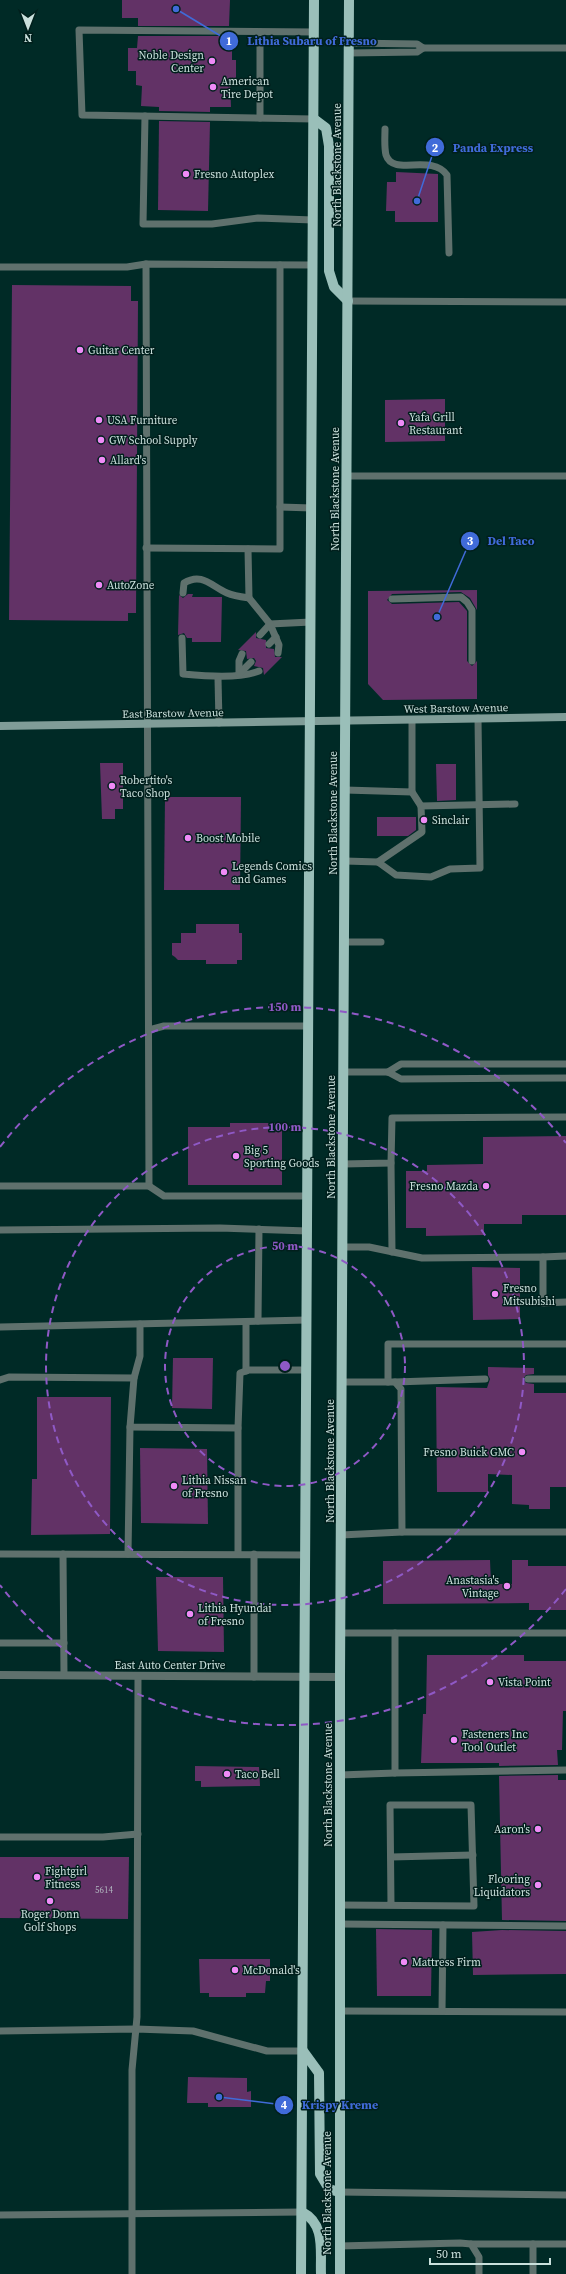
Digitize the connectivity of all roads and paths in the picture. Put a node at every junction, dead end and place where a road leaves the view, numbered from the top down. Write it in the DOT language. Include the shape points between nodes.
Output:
graph roads {
  1 [pos="314,0"];
  2 [pos="350,0"];
  3 [pos="260,32"];
  4 [pos="314,32"];
  5 [pos="349,48"];
  6 [pos="566,48"];
  7 [pos="145,116"];
  8 [pos="260,118"];
  9 [pos="314,119"];
  10 [pos="385,129"];
  11 [pos="313,220"];
  12 [pos="449,253"];
  13 [pos="146,264"];
  14 [pos="280,265"];
  15 [pos="313,265"];
  16 [pos="0,268"];
  17 [pos="348,301"];
  18 [pos="566,302"];
  19 [pos="347,476"];
  20 [pos="566,476"];
  21 [pos="280,507"];
  22 [pos="312,508"];
  23 [pos="146,548"];
  24 [pos="248,549"];
  25 [pos="183,593"];
  26 [pos="249,598"];
  27 [pos="392,599"];
  28 [pos="311,622"];
  29 [pos="270,624"];
  30 [pos="260,635"];
  31 [pos="276,637"];
  32 [pos="182,638"];
  33 [pos="269,644"];
  34 [pos="278,653"];
  35 [pos="242,654"];
  36 [pos="472,660"];
  37 [pos="251,662"];
  38 [pos="260,671"];
  39 [pos="239,674"];
  40 [pos="218,678"];
  41 [pos="478,718"];
  42 [pos="566,718"];
  43 [pos="346,720"];
  44 [pos="412,720"];
  45 [pos="219,723"];
  46 [pos="310,723"];
  47 [pos="147,724"];
  48 [pos="0,726"];
  49 [pos="345,790"];
  50 [pos="412,792"];
  51 [pos="480,804"];
  52 [pos="515,804"];
  53 [pos="421,806"];
  54 [pos="345,861"];
  55 [pos="378,862"];
  56 [pos="344,942"];
  57 [pos="381,942"];
  58 [pos="309,1026"];
  59 [pos="149,1030"];
  60 [pos="566,1064"];
  61 [pos="344,1072"];
  62 [pos="388,1072"];
  63 [pos="566,1078"];
  64 [pos="566,1117"];
  65 [pos="391,1163"];
  66 [pos="343,1164"];
  67 [pos="0,1186"];
  68 [pos="149,1186"];
  69 [pos="308,1196"];
  70 [pos="259,1229"];
  71 [pos="0,1230"];
  72 [pos="308,1230"];
  73 [pos="343,1247"];
  74 [pos="392,1252"];
  75 [pos="543,1256"];
  76 [pos="566,1256"];
  77 [pos="566,1302"];
  78 [pos="307,1320"];
  79 [pos="258,1321"];
  80 [pos="246,1322"];
  81 [pos="140,1324"];
  82 [pos="0,1327"];
  83 [pos="566,1344"];
  84 [pos="307,1370"];
  85 [pos="246,1371"];
  86 [pos="134,1378"];
  87 [pos="484,1379"];
  88 [pos="528,1379"];
  89 [pos="566,1379"];
  90 [pos="0,1380"];
  91 [pos="342,1382"];
  92 [pos="392,1382"];
  93 [pos="130,1427"];
  94 [pos="238,1428"];
  95 [pos="402,1532"];
  96 [pos="566,1532"];
  97 [pos="341,1535"];
  98 [pos="0,1554"];
  99 [pos="63,1554"];
  100 [pos="128,1554"];
  101 [pos="238,1554"];
  102 [pos="254,1554"];
  103 [pos="306,1555"];
  104 [pos="340,1633"];
  105 [pos="395,1633"];
  106 [pos="566,1633"];
  107 [pos="0,1643"];
  108 [pos="64,1643"];
  109 [pos="0,1675"];
  110 [pos="64,1675"];
  111 [pos="138,1676"];
  112 [pos="254,1677"];
  113 [pos="305,1677"];
  114 [pos="340,1677"];
  115 [pos="566,1770"];
  116 [pos="395,1773"];
  117 [pos="340,1774"];
  118 [pos="138,1834"];
  119 [pos="0,1837"];
  120 [pos="473,1855"];
  121 [pos="391,1856"];
  122 [pos="340,1905"];
  123 [pos="391,1905"];
  124 [pos="340,1924"];
  125 [pos="442,1925"];
  126 [pos="566,1926"];
  127 [pos="339,2011"];
  128 [pos="442,2011"];
  129 [pos="566,2012"];
  130 [pos="136,2029"];
  131 [pos="0,2031"];
  132 [pos="303,2051"];
  133 [pos="339,2192"];
  134 [pos="566,2195"];
  135 [pos="302,2212"];
  136 [pos="132,2214"];
  137 [pos="0,2216"];
  138 [pos="471,2244"];
  139 [pos="533,2244"];
  140 [pos="566,2244"];
  141 [pos="339,2246"];
  142 [pos="132,2274"];
  143 [pos="301,2274"];
  144 [pos="321,2274"];
  145 [pos="340,2274"];
  146 [pos="479,2274"];
  147 [pos="533,2274"];
  1 -- 4 [label="main road, North Blackstone Avenue"];
  2 -- 5 [label="main road, North Blackstone Avenue"];
  3 -- 4 [label="lane"];
  3 -- 7 [label="lane" via="79,30 82,115"];
  3 -- 8 [label="lane"];
  4 -- 9 [label="main road, North Blackstone Avenue"];
  5 -- 6 [label="lane" via="417,52 423,48"];
  5 -- 17 [label="main road, North Blackstone Avenue"];
  7 -- 8 [label="lane"];
  7 -- 11 [label="lane" via="143,224 212,224 258,218"];
  8 -- 9 [label="lane"];
  9 -- 11 [label="main road, North Blackstone Avenue"];
  9 -- 17 [label="main road" via="326,128 329,146 329,271 334,287"];
  10 -- 12 [label="lane" via="385,153 390,161 399,165 433,165 439,167 447,176"];
  11 -- 15 [label="main road, North Blackstone Avenue"];
  13 -- 14 [label="lane"];
  13 -- 16 [label="lane" via="127,267"];
  13 -- 23 [label="lane"];
  14 -- 15 [label="lane"];
  14 -- 21 [label="lane"];
  15 -- 22 [label="main road, North Blackstone Avenue"];
  17 -- 18 [label="lane"];
  17 -- 19 [label="main road, North Blackstone Avenue"];
  19 -- 20 [label="lane"];
  19 -- 43 [label="main road, North Blackstone Avenue"];
  21 -- 22 [label="lane"];
  21 -- 24 [label="lane" via="280,549"];
  22 -- 28 [label="main road, North Blackstone Avenue"];
  23 -- 24 [label="lane"];
  23 -- 47 [label="lane"];
  24 -- 26 [label="lane"];
  25 -- 26 [label="lane" via="184,583 191,578 202,578 227,593"];
  26 -- 29 [label="lane"];
  27 -- 36 [label="lane" via="461,597 472,610"];
  28 -- 29 [label="lane"];
  28 -- 46 [label="main road, North Blackstone Avenue"];
  29 -- 30 [label="lane"];
  29 -- 31 [label="lane"];
  31 -- 33 [label="lane"];
  31 -- 34 [label="lane"];
  32 -- 40 [label="lane" via="183,674"];
  35 -- 39 [label="lane"];
  37 -- 39 [label="lane"];
  38 -- 39 [label="lane"];
  39 -- 40 [label="lane"];
  40 -- 45 [label="lane"];
  41 -- 42 [label="main road, West Barstow Avenue"];
  41 -- 44 [label="main road, West Barstow Avenue"];
  41 -- 51 [label="lane"];
  43 -- 44 [label="main road, West Barstow Avenue"];
  43 -- 46 [label="main road, East Barstow Avenue"];
  43 -- 49 [label="main road, North Blackstone Avenue"];
  44 -- 50 [label="lane"];
  45 -- 46 [label="main road, East Barstow Avenue"];
  45 -- 47 [label="main road, East Barstow Avenue"];
  46 -- 58 [label="main road, North Blackstone Avenue"];
  47 -- 48 [label="main road, East Barstow Avenue"];
  47 -- 59 [label="lane"];
  49 -- 50 [label="lane"];
  49 -- 54 [label="main road, North Blackstone Avenue"];
  50 -- 53 [label="lane"];
  51 -- 52 [label="lane"];
  51 -- 53 [label="lane"];
  51 -- 55 [label="lane" via="480,868 450,869 431,876 396,876"];
  53 -- 55 [label="lane" via="422,832"];
  54 -- 55 [label="lane"];
  54 -- 56 [label="main road, North Blackstone Avenue"];
  56 -- 57 [label="lane"];
  56 -- 61 [label="main road, North Blackstone Avenue"];
  58 -- 59 [label="lane" via="164,1026"];
  58 -- 69 [label="main road, North Blackstone Avenue"];
  59 -- 68 [label="lane"];
  60 -- 62 [label="lane" via="401,1064"];
  61 -- 62 [label="lane"];
  61 -- 66 [label="main road, North Blackstone Avenue"];
  62 -- 63 [label="lane" via="401,1079"];
  64 -- 65 [label="lane" via="392,1118"];
  65 -- 66 [label="lane"];
  65 -- 74 [label="lane"];
  66 -- 73 [label="main road, North Blackstone Avenue"];
  67 -- 68 [label="lane"];
  68 -- 69 [label="lane" via="164,1196"];
  69 -- 72 [label="main road, North Blackstone Avenue"];
  70 -- 71 [label="lane"];
  70 -- 72 [label="lane"];
  70 -- 79 [label="lane"];
  72 -- 78 [label="main road, North Blackstone Avenue"];
  73 -- 74 [label="lane" via="369,1247"];
  73 -- 91 [label="main road, North Blackstone Avenue"];
  74 -- 75 [label="lane" via="422,1258"];
  75 -- 76 [label="lane"];
  75 -- 77 [label="lane" via="543,1303"];
  78 -- 79 [label="lane"];
  78 -- 84 [label="main road, North Blackstone Avenue"];
  79 -- 80 [label="lane"];
  80 -- 81 [label="lane"];
  80 -- 85 [label="lane"];
  81 -- 82 [label="lane"];
  81 -- 86 [label="lane" via="140,1356"];
  83 -- 92 [label="lane" via="388,1344"];
  84 -- 85 [label="lane"];
  84 -- 103 [label="main road, North Blackstone Avenue"];
  85 -- 94 [label="lane" via="240,1373"];
  86 -- 90 [label="lane" via="9,1377"];
  86 -- 93 [label="lane"];
  87 -- 92 [label="lane"];
  88 -- 89 [label="lane"];
  91 -- 92 [label="lane"];
  91 -- 97 [label="main road, North Blackstone Avenue"];
  92 -- 95 [label="lane" via="401,1390"];
  93 -- 94 [label="lane"];
  93 -- 100 [label="lane"];
  94 -- 101 [label="lane"];
  95 -- 96 [label="lane"];
  95 -- 97 [label="lane"];
  97 -- 104 [label="main road, North Blackstone Avenue"];
  98 -- 99 [label="lane"];
  99 -- 100 [label="lane"];
  99 -- 108 [label="lane"];
  100 -- 101 [label="lane"];
  101 -- 102 [label="lane"];
  102 -- 103 [label="lane"];
  102 -- 112 [label="lane"];
  103 -- 113 [label="main road, North Blackstone Avenue"];
  104 -- 105 [label="lane"];
  104 -- 114 [label="main road, North Blackstone Avenue"];
  105 -- 106 [label="lane"];
  105 -- 116 [label="lane"];
  107 -- 108 [label="lane"];
  108 -- 110 [label="lane"];
  109 -- 110 [label="street, East Auto Center Drive"];
  110 -- 111 [label="street, East Auto Center Drive"];
  111 -- 112 [label="street, East Auto Center Drive"];
  111 -- 118 [label="lane"];
  112 -- 113 [label="street, East Auto Center Drive"];
  113 -- 114 [label="street, East Auto Center Drive"];
  113 -- 132 [label="main road, North Blackstone Avenue"];
  114 -- 117 [label="main road, North Blackstone Avenue"];
  115 -- 116 [label="lane"];
  116 -- 117 [label="lane"];
  117 -- 122 [label="main road, North Blackstone Avenue"];
  118 -- 119 [label="lane" via="103,1837"];
  118 -- 130 [label="lane"];
  120 -- 121 [label="lane"];
  120 -- 121 [label="lane" via="471,1804 390,1804"];
  120 -- 123 [label="lane" via="474,1906"];
  121 -- 123 [label="lane"];
  122 -- 123 [label="lane"];
  122 -- 124 [label="main road, North Blackstone Avenue"];
  124 -- 125 [label="lane"];
  124 -- 127 [label="main road, North Blackstone Avenue"];
  125 -- 126 [label="lane"];
  125 -- 128 [label="lane"];
  127 -- 128 [label="lane"];
  127 -- 133 [label="main road, North Blackstone Avenue"];
  128 -- 129 [label="lane"];
  130 -- 131 [label="lane"];
  130 -- 132 [label="lane" via="193,2031 267,2051"];
  130 -- 136 [label="lane" via="132,2070"];
  132 -- 133 [label="main road" via="319,2072 320,2174 329,2189"];
  132 -- 135 [label="main road, North Blackstone Avenue"];
  133 -- 134 [label="lane"];
  133 -- 141 [label="main road, North Blackstone Avenue"];
  135 -- 136 [label="lane"];
  135 -- 143 [label="main road, North Blackstone Avenue"];
  135 -- 144 [label="main road" via="309,2215 318,2227"];
  136 -- 137 [label="lane"];
  136 -- 142 [label="lane"];
  138 -- 139 [label="lane"];
  138 -- 141 [label="lane"];
  138 -- 146 [label="lane" via="479,2257"];
  139 -- 140 [label="lane"];
  139 -- 147 [label="lane"];
  141 -- 145 [label="main road, North Blackstone Avenue"];
}
